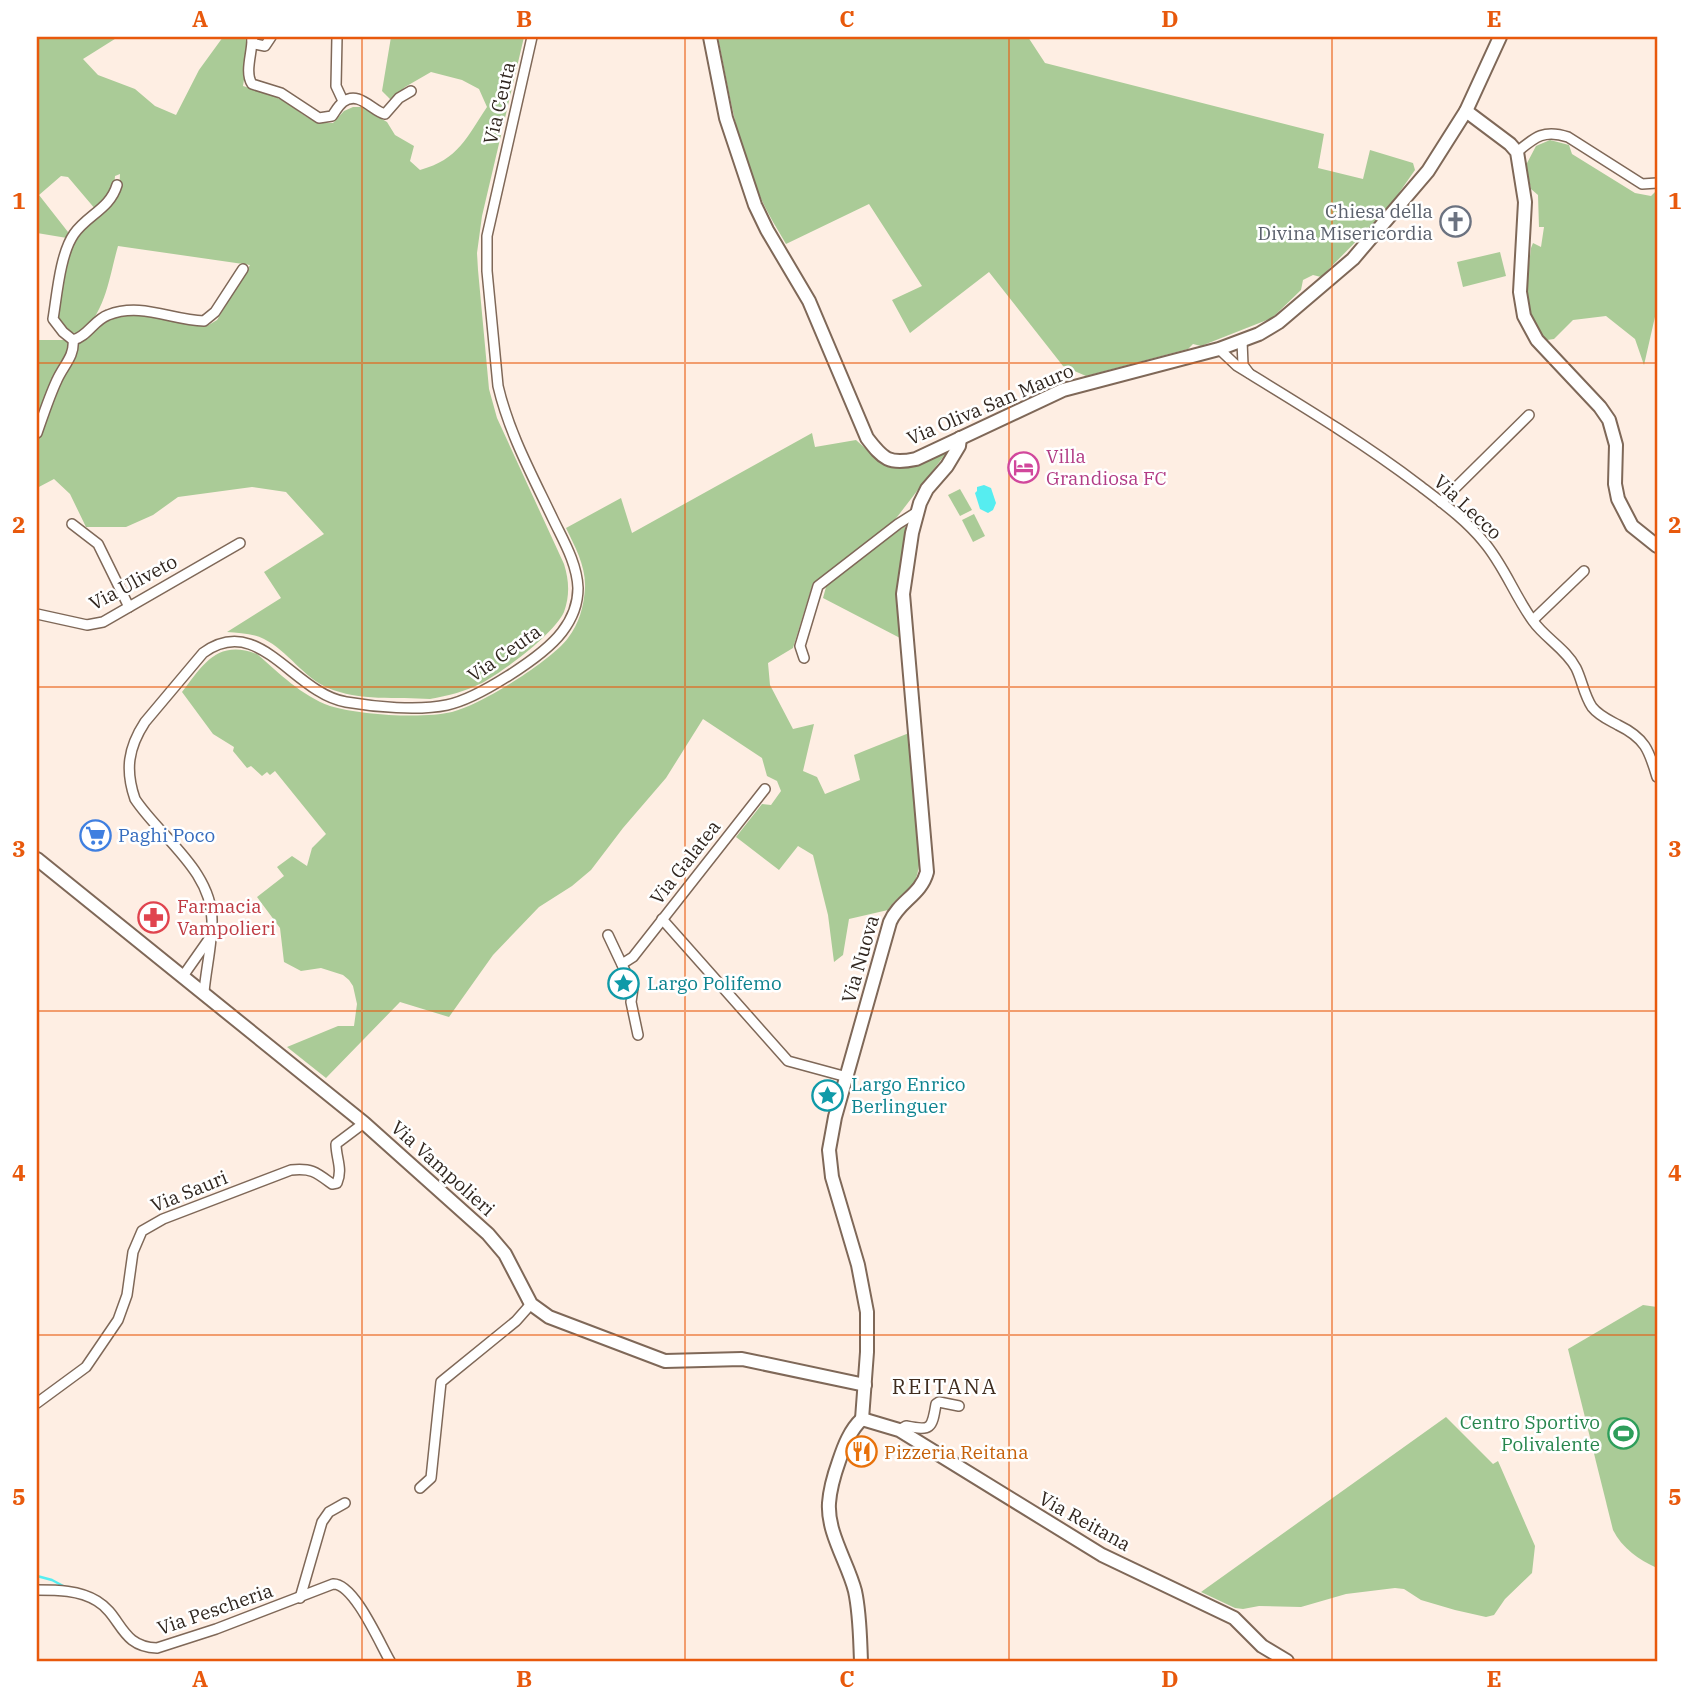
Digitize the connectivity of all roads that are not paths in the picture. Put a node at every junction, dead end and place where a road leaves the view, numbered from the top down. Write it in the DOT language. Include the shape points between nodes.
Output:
graph roads {
  1 [pos="271,37"];
  2 [pos="337,37"];
  3 [pos="532,37"];
  4 [pos="710,37"];
  5 [pos="1500,37"];
  6 [pos="252,38"];
  7 [pos="265,46"];
  8 [pos="250,67"];
  9 [pos="411,91"];
  10 [pos="343,102"];
  11 [pos="1466,111"];
  12 [pos="1517,152"];
  13 [pos="1657,183"];
  14 [pos="117,185"];
  15 [pos="243,269"];
  16 [pos="73,340"];
  17 [pos="1242,341"];
  18 [pos="1219,349"];
  19 [pos="1250,374"];
  20 [pos="1529,415"];
  21 [pos="37,433"];
  22 [pos="960,438"];
  23 [pos="1441,502"];
  24 [pos="917,512"];
  25 [pos="72,524"];
  26 [pos="240,543"];
  27 [pos="1657,546"];
  28 [pos="1584,571"];
  29 [pos="129,607"];
  30 [pos="37,614"];
  31 [pos="1533,620"];
  32 [pos="804,658"];
  33 [pos="1657,777"];
  34 [pos="765,789"];
  35 [pos="37,859"];
  36 [pos="662,919"];
  37 [pos="608,935"];
  38 [pos="210,938"];
  39 [pos="622,964"];
  40 [pos="183,976"];
  41 [pos="204,992"];
  42 [pos="638,1035"];
  43 [pos="846,1077"];
  44 [pos="364,1123"];
  45 [pos="531,1304"];
  46 [pos="865,1385"];
  47 [pos="37,1403"];
  48 [pos="959,1406"];
  49 [pos="862,1419"];
  50 [pos="900,1430"];
  51 [pos="420,1488"];
  52 [pos="345,1503"];
  53 [pos="37,1590"];
  54 [pos="300,1598"];
  55 [pos="390,1661"];
  56 [pos="862,1661"];
  57 [pos="1287,1661"];
  1 -- 7 [label="street"];
  2 -- 10 [label="street" via="335,86"];
  3 -- 38 [label="street, Via Ceuta" via="490,217 487,271 502,402 572,561 578,587 574,611 550,645 492,687 437,707 361,704 332,698 248,642 226,641 203,653 136,735 128,759 130,785 141,808 199,876 211,911"];
  4 -- 22 [label="street, Via Oliva San Mauro" via="726,118 755,205 809,301 867,438 886,459 904,461"];
  5 -- 11 [label="street, Via Oliva San Mauro"];
  6 -- 7 [label="street"];
  6 -- 8 [label="street"];
  7 -- 8 [label="street"];
  8 -- 10 [label="street" via="252,84 281,93 319,118 332,116"];
  9 -- 10 [label="street" via="385,114 359,100"];
  11 -- 12 [label="street"];
  11 -- 17 [label="street, Via Oliva San Mauro" via="1428,171 1353,259 1279,322"];
  12 -- 13 [label="street" via="1535,138 1555,132 1642,184"];
  12 -- 27 [label="street" via="1525,202 1520,292 1524,317 1537,340 1609,420 1616,444 1618,499 1632,526"];
  14 -- 16 [label="street" via="111,200 78,229 69,244 53,319"];
  15 -- 16 [label="street" via="204,321 126,310 99,319"];
  16 -- 21 [label="street" via="71,357"];
  17 -- 18 [label="street, Via Oliva San Mauro"];
  17 -- 19 [label="street" via="1243,365"];
  18 -- 19 [label="street, Via Lecco"];
  18 -- 22 [label="street, Via Oliva San Mauro" via="1063,390"];
  19 -- 23 [label="street, Via Lecco" via="1376,452"];
  20 -- 23 [label="street"];
  22 -- 24 [label="street, Via Nuova"];
  23 -- 31 [label="street, Via Lecco" via="1499,560"];
  24 -- 32 [label="street" via="818,586 800,646"];
  24 -- 43 [label="street, Via Nuova" via="903,594 927,872 920,889 894,912 890,922"];
  25 -- 29 [label="street" via="98,544"];
  26 -- 29 [label="street, Via Uliveto"];
  28 -- 31 [label="street"];
  29 -- 30 [label="street, Via Uliveto" via="103,622 87,625"];
  31 -- 33 [label="street, Via Lecco" via="1569,657 1591,706 1643,742"];
  34 -- 36 [label="street, Via Galatea"];
  35 -- 40 [label="street, Via Vampolieri"];
  36 -- 39 [label="street, Via Galatea" via="633,957"];
  36 -- 43 [label="street" via="788,1061"];
  37 -- 39 [label="street"];
  38 -- 40 [label="street"];
  38 -- 41 [label="street, Via Ceuta"];
  39 -- 42 [label="street" via="633,988"];
  40 -- 41 [label="street, Via Vampolieri"];
  41 -- 44 [label="street, Via Vampolieri"];
  43 -- 46 [label="street, Via Nuova" via="829,1158 865,1302"];
  44 -- 45 [label="street, Via Vampolieri" via="498,1246"];
  44 -- 47 [label="street, Via Sauri" via="337,1144 337,1183 310,1170 291,1170 147,1227 132,1252 127,1295 118,1320 86,1367"];
  45 -- 46 [label="street" via="549,1317 665,1361 742,1359"];
  45 -- 51 [label="street" via="441,1382 431,1478"];
  46 -- 49 [label="street, Via Nuova"];
  48 -- 50 [label="street" via="939,1402 928,1428 906,1426"];
  49 -- 50 [label="street, Via Reitana"];
  49 -- 56 [label="street" via="842,1453 829,1503 855,1591"];
  50 -- 57 [label="street, Via Reitana" via="1102,1555 1234,1618 1262,1646"];
  52 -- 54 [label="street, Via Pescheria" via="328,1512 322,1522"];
  53 -- 54 [label="street, Via Pescheria" via="66,1590 98,1601 130,1639 157,1648"];
  54 -- 55 [label="street, Via Pescheria" via="340,1584 360,1608"];
}
